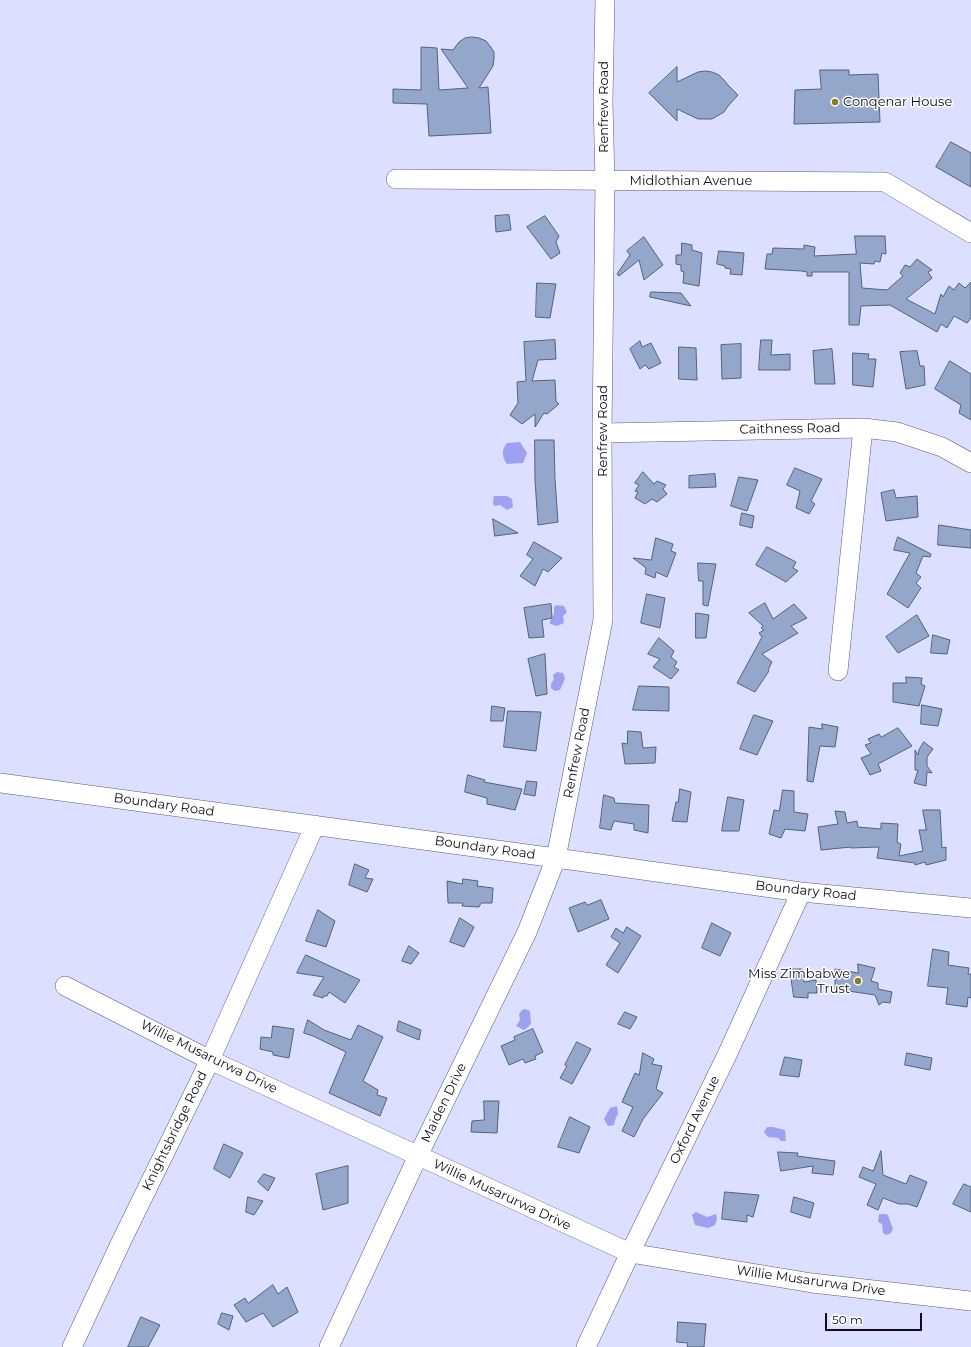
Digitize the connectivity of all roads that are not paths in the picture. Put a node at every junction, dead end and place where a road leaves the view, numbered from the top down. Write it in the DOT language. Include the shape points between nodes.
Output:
graph roads {
  1 [pos="605,0"];
  2 [pos="396,179"];
  3 [pos="604,181"];
  4 [pos="971,233"];
  5 [pos="863,428"];
  6 [pos="602,433"];
  7 [pos="971,463"];
  8 [pos="838,671"];
  9 [pos="0,783"];
  10 [pos="315,825"];
  11 [pos="556,858"];
  12 [pos="801,892"];
  13 [pos="971,908"];
  14 [pos="65,986"];
  15 [pos="210,1060"];
  16 [pos="418,1156"];
  17 [pos="630,1253"];
  18 [pos="971,1301"];
  19 [pos="72,1347"];
  20 [pos="329,1347"];
  21 [pos="586,1347"];
  1 -- 3 [label="street, Renfrew Road"];
  2 -- 3 [label="street, Midlothian Avenue"];
  3 -- 4 [label="street, Midlothian Avenue" via="885,182"];
  3 -- 6 [label="street, Renfrew Road"];
  5 -- 6 [label="street, Caithness Road"];
  5 -- 7 [label="street, Caithness Road" via="897,432 942,447"];
  5 -- 8 [label="street"];
  6 -- 11 [label="street, Renfrew Road" via="602,620"];
  9 -- 10 [label="street, Boundary Road"];
  10 -- 11 [label="street, Boundary Road"];
  10 -- 15 [label="street, Knightsbridge Road"];
  11 -- 12 [label="street, Boundary Road"];
  11 -- 16 [label="street, Maiden Drive" via="527,932"];
  12 -- 13 [label="street, Boundary Road"];
  12 -- 17 [label="street, Oxford Avenue" via="727,1055"];
  14 -- 15 [label="street, Willie Musarurwa Drive"];
  15 -- 16 [label="street, Willie Musarurwa Drive"];
  15 -- 19 [label="street, Knightsbridge Road"];
  16 -- 17 [label="street, Willie Musarurwa Drive"];
  16 -- 20 [label="street, Maiden Drive"];
  17 -- 18 [label="street, Willie Musarurwa Drive" via="812,1283"];
  17 -- 21 [label="street, Oxford Avenue"];
}
